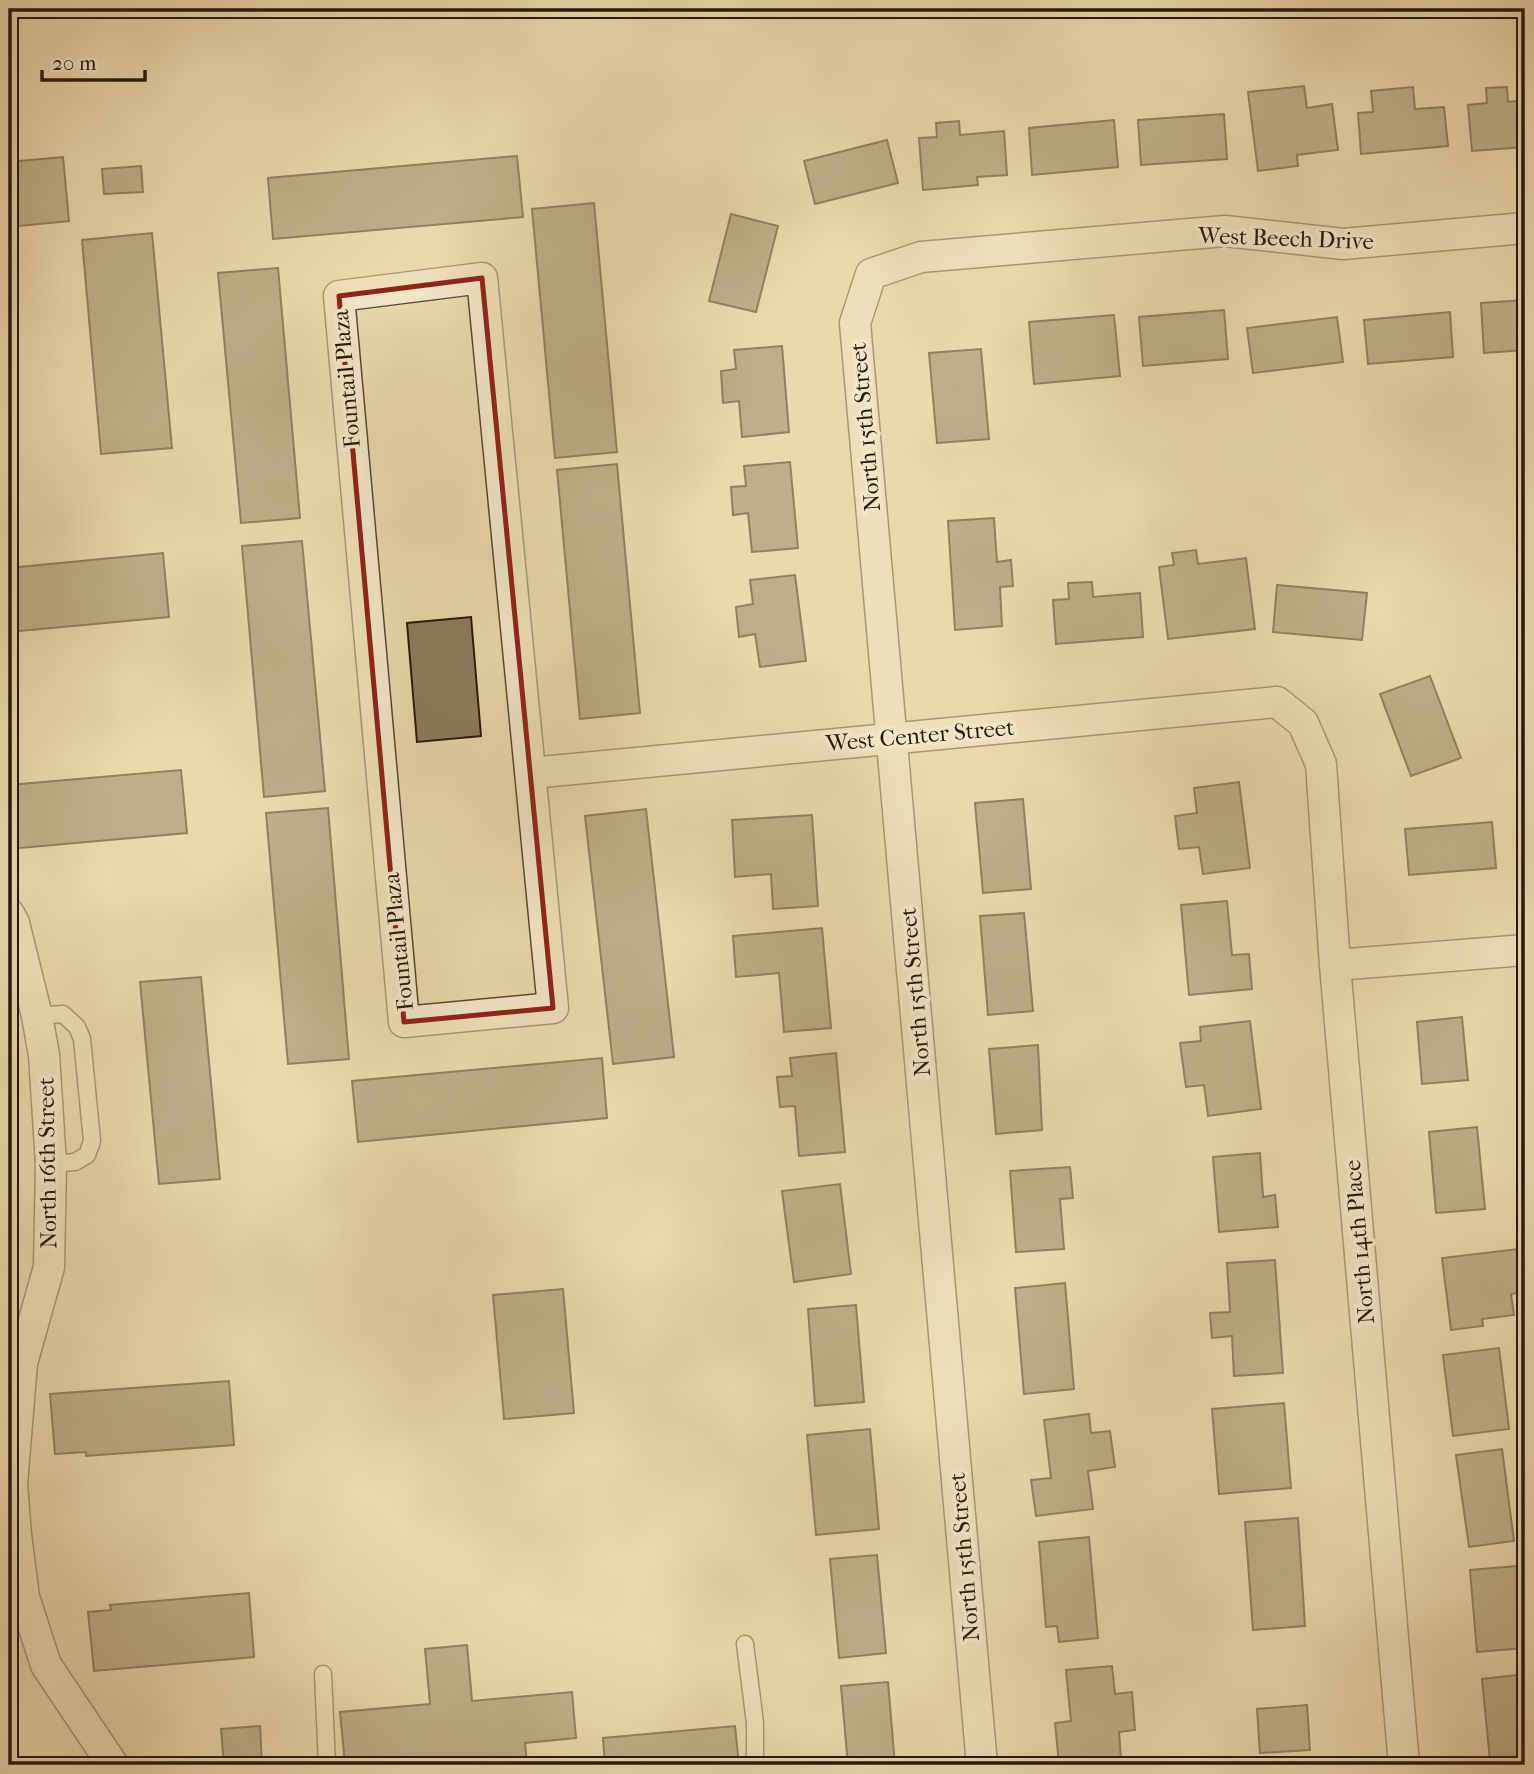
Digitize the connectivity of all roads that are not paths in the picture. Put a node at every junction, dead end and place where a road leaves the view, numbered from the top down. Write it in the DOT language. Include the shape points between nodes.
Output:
graph roads {
  1 [pos="1525,228"];
  2 [pos="921,257"];
  3 [pos="1303,723"];
  4 [pos="893,737"];
  5 [pos="531,772"];
  6 [pos="9,914"];
  7 [pos="1525,950"];
  8 [pos="1335,965"];
  9 [pos="37,1016"];
  10 [pos="51,1164"];
  11 [pos="10,1484"];
  12 [pos="16,1597"];
  13 [pos="745,1644"];
  14 [pos="323,1674"];
  15 [pos="113,1765"];
  16 [pos="327,1765"];
  17 [pos="755,1765"];
  18 [pos="982,1765"];
  19 [pos="1405,1765"];
  1 -- 2 [label="street, West Beech Drive" via="1343,244 1225,231"];
  2 -- 4 [label="street, North 15th Street" via="871,274 855,323"];
  3 -- 4 [label="street, West Center Street" via="1277,702"];
  3 -- 8 [label="street, North 14th Place" via="1321,764"];
  4 -- 5 [label="street, West Center Street"];
  4 -- 18 [label="street, North 15th Street"];
  5 -- 5 [label="street, Fountail Plaza" via="554,1008 404,1022 339,296 482,278"];
  6 -- 9 [label="street, North 16th Street"];
  7 -- 8 [label="street"];
  8 -- 19 [label="street, North 14th Place"];
  9 -- 10 [label="street, North 16th Street"];
  9 -- 10 [label="lane" via="63,1014 77,1027 92,1141 87,1155"];
  10 -- 11 [label="street, North 16th Street" via="49,1267 22,1363"];
  11 -- 12 [label="street, North 16th Street"];
  12 -- 15 [label="street, North 16th Street" via="46,1665"];
  13 -- 17 [label="lane"];
  14 -- 16 [label="lane"];
}
